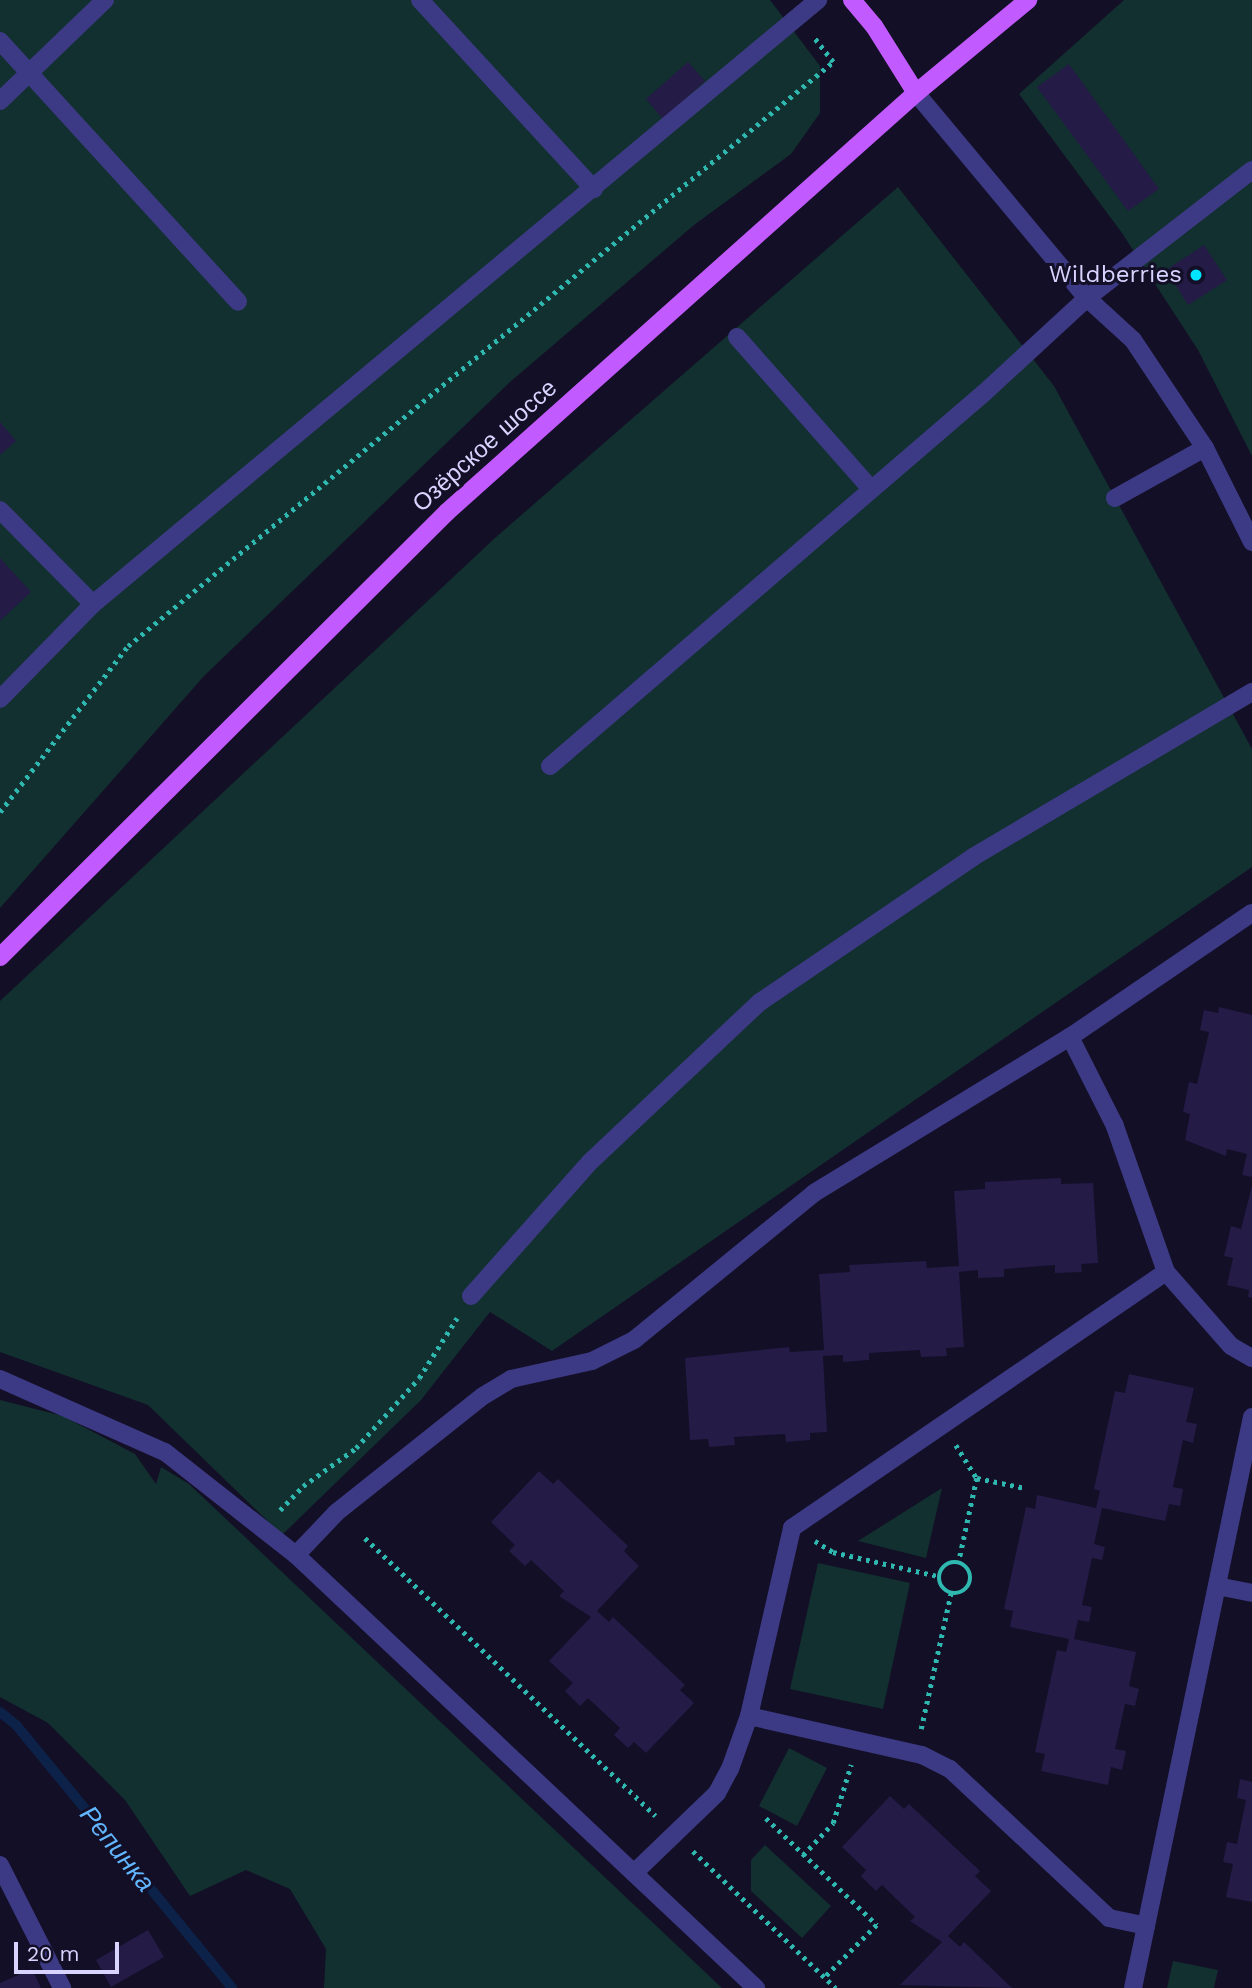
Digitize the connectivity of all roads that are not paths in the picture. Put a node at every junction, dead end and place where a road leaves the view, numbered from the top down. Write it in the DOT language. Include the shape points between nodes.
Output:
graph roads {
  1 [pos="105,0"];
  2 [pos="420,0"];
  3 [pos="818,0"];
  4 [pos="852,0"];
  5 [pos="1028,0"];
  6 [pos="0,41"];
  7 [pos="30,73"];
  8 [pos="916,93"];
  9 [pos="0,101"];
  10 [pos="1252,170"];
  11 [pos="594,189"];
  12 [pos="1087,298"];
  13 [pos="238,302"];
  14 [pos="737,337"];
  15 [pos="1205,448"];
  16 [pos="870,488"];
  17 [pos="1115,498"];
  18 [pos="0,510"];
  19 [pos="1252,542"];
  20 [pos="93,604"];
  21 [pos="1252,692"];
  22 [pos="0,699"];
  23 [pos="550,766"];
  24 [pos="1252,913"];
  25 [pos="0,957"];
  26 [pos="1070,1037"];
  27 [pos="1166,1272"];
  28 [pos="471,1296"];
  29 [pos="1252,1358"];
  30 [pos="0,1379"];
  31 [pos="1252,1417"];
  32 [pos="296,1555"];
  33 [pos="1217,1586"];
  34 [pos="1252,1593"];
  35 [pos="749,1716"];
  36 [pos="0,1865"];
  37 [pos="634,1873"];
  38 [pos="1146,1926"];
  39 [pos="62,1988"];
  40 [pos="756,1988"];
  41 [pos="1133,1988"];
  1 -- 7 [label="street"];
  2 -- 11 [label="street"];
  3 -- 11 [label="street"];
  4 -- 8 [label="main road"];
  5 -- 8 [label="main road, Озёрское шоссе"];
  6 -- 7 [label="street"];
  7 -- 9 [label="street"];
  7 -- 13 [label="street"];
  8 -- 12 [label="street"];
  8 -- 25 [label="main road, Озёрское шоссе" via="447,512"];
  10 -- 12 [label="street"];
  11 -- 20 [label="street"];
  12 -- 15 [label="street" via="1133,340"];
  12 -- 16 [label="street"];
  14 -- 16 [label="street"];
  15 -- 17 [label="street"];
  15 -- 19 [label="street"];
  16 -- 23 [label="street"];
  18 -- 20 [label="street"];
  20 -- 22 [label="street"];
  21 -- 28 [label="street" via="973,858 760,1002 590,1162"];
  24 -- 26 [label="street"];
  26 -- 27 [label="street" via="1115,1126"];
  26 -- 32 [label="street" via="814,1193 634,1340 592,1361 511,1379 483,1396 337,1512"];
  27 -- 29 [label="street" via="1231,1346"];
  27 -- 35 [label="street" via="792,1528"];
  30 -- 32 [label="street" via="165,1452"];
  31 -- 33 [label="street"];
  32 -- 37 [label="street"];
  33 -- 34 [label="street"];
  33 -- 38 [label="street"];
  35 -- 37 [label="street" via="741,1745 717,1793"];
  35 -- 38 [label="street" via="916,1753 950,1769 1110,1918"];
  36 -- 39 [label="street"];
  37 -- 40 [label="street"];
  38 -- 41 [label="street"];
}
